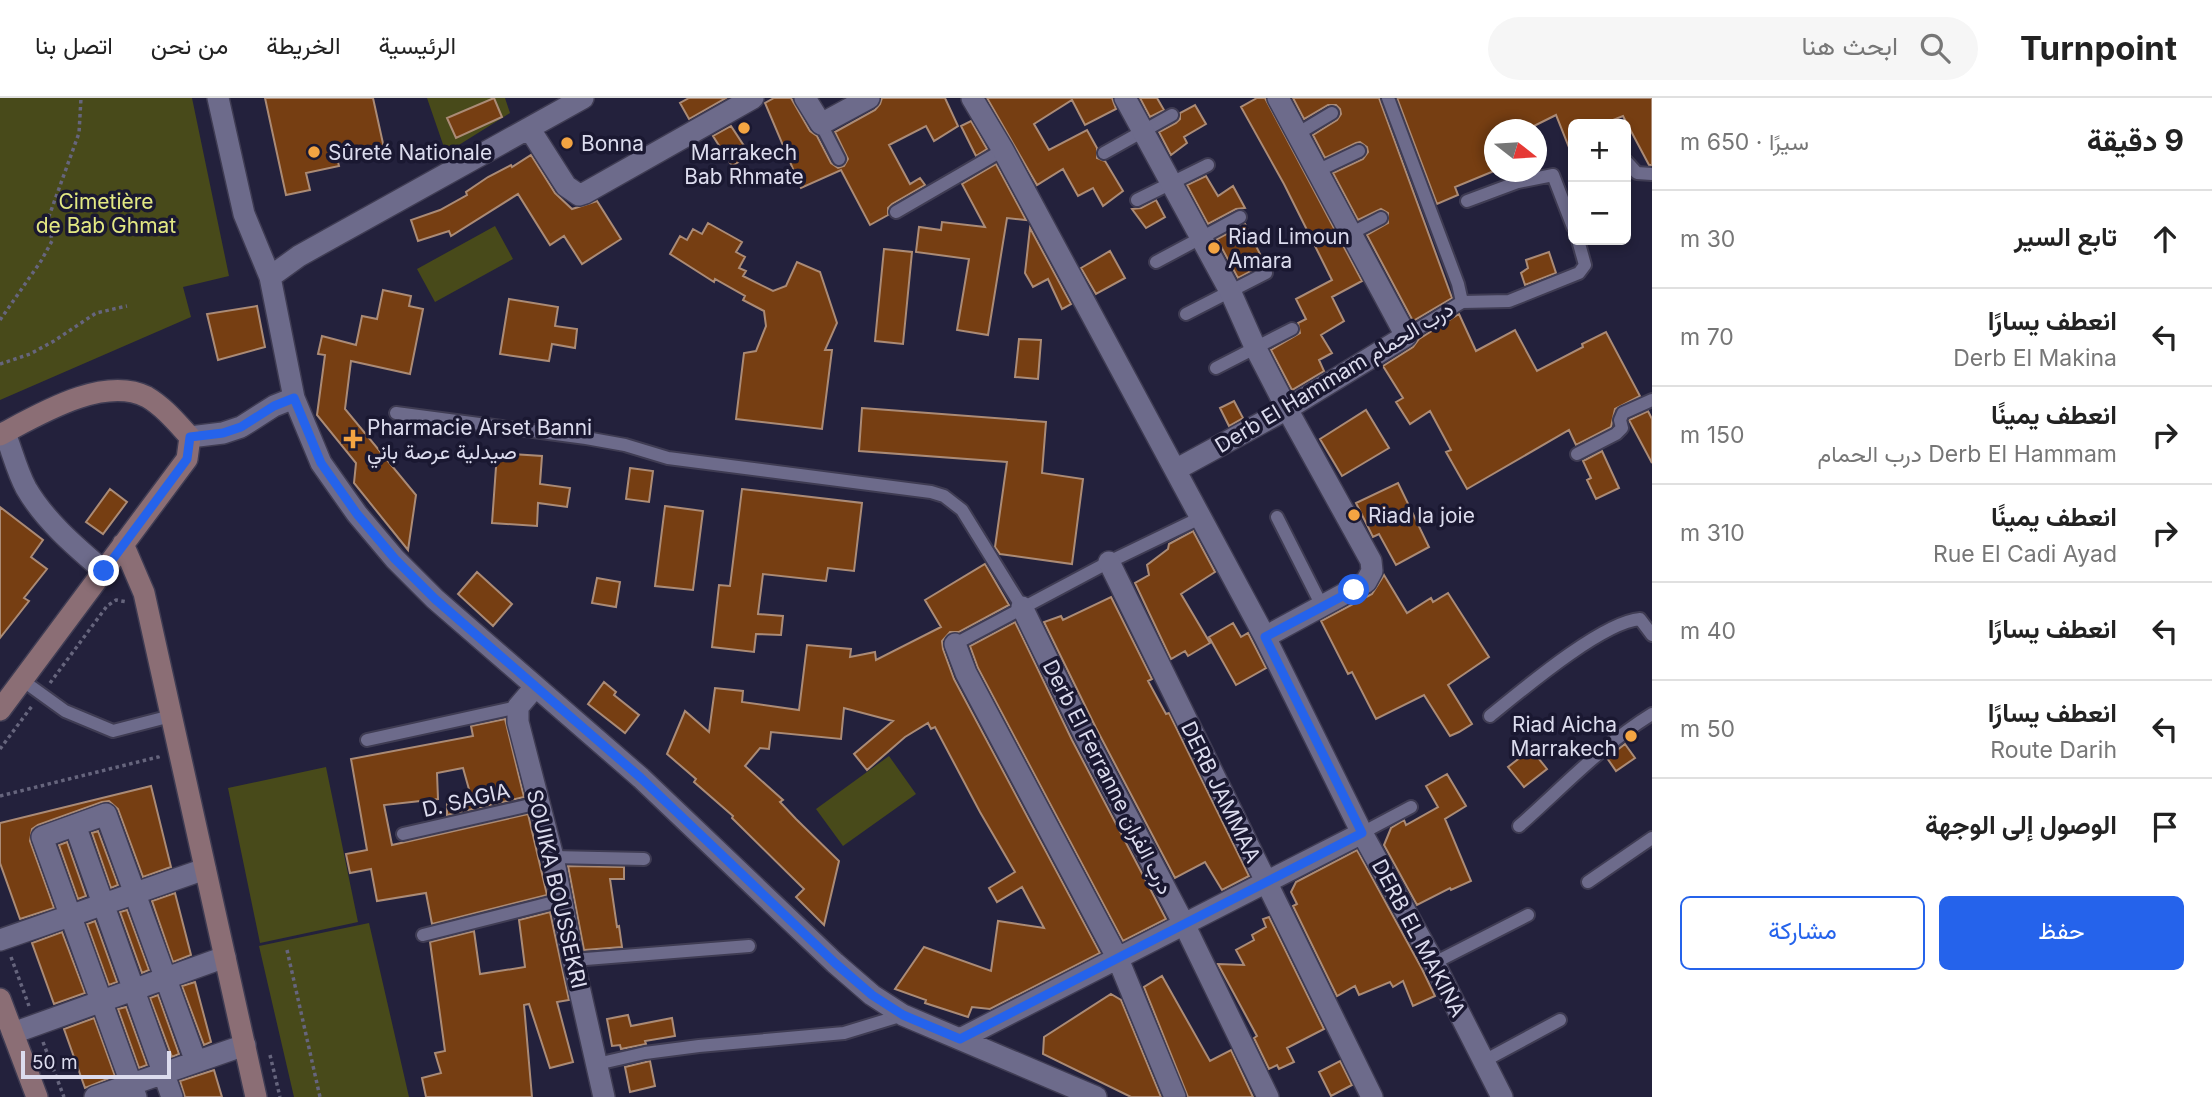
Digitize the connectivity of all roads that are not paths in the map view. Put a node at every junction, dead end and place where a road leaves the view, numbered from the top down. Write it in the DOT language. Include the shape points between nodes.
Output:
graph roads {
  1 [pos="218,98"];
  2 [pos="583,98"];
  3 [pos="753,98"];
  4 [pos="805,98"];
  5 [pos="869,98"];
  6 [pos="972,98"];
  7 [pos="1125,98"];
  8 [pos="1278,98"];
  9 [pos="1388,98"];
  10 [pos="1332,113"];
  11 [pos="1172,116"];
  12 [pos="821,124"];
  13 [pos="529,128"];
  14 [pos="1142,131"];
  15 [pos="1297,134"];
  16 [pos="1003,150"];
  17 [pos="1359,151"];
  18 [pos="1104,153"];
  19 [pos="839,159"];
  20 [pos="1208,165"];
  21 [pos="1631,166"];
  22 [pos="1317,171"];
  23 [pos="1652,174"];
  24 [pos="1172,182"];
  25 [pos="1137,200"];
  26 [pos="1467,201"];
  27 [pos="896,212"];
  28 [pos="1568,214"];
  29 [pos="1240,216"];
  30 [pos="1381,218"];
  31 [pos="1350,234"];
  32 [pos="1200,238"];
  33 [pos="1580,245"];
  34 [pos="1156,262"];
  35 [pos="1266,273"];
  36 [pos="270,277"];
  37 [pos="1231,293"];
  38 [pos="1462,302"];
  39 [pos="1186,314"];
  40 [pos="1292,329"];
  41 [pos="1406,336"];
  42 [pos="1255,347"];
  43 [pos="1216,368"];
  44 [pos="294,398"];
  45 [pos="1652,400"];
  46 [pos="1287,409"];
  47 [pos="396,413"];
  48 [pos="3,434"];
  49 [pos="190,437"];
  50 [pos="1577,454"];
  51 [pos="1177,469"];
  52 [pos="1202,517"];
  53 [pos="1276,517"];
  54 [pos="123,544"];
  55 [pos="1108,562"];
  56 [pos="104,571"];
  57 [pos="1022,607"];
  58 [pos="1322,607"];
  59 [pos="1652,635"];
  60 [pos="1265,637"];
  61 [pos="955,644"];
  62 [pos="22,680"];
  63 [pos="535,687"];
  64 [pos="518,708"];
  65 [pos="0,710"];
  66 [pos="1652,714"];
  67 [pos="1490,716"];
  68 [pos="161,718"];
  69 [pos="367,740"];
  70 [pos="539,803"];
  71 [pos="1411,807"];
  72 [pos="75,825"];
  73 [pos="1520,826"];
  74 [pos="1362,833"];
  75 [pos="403,834"];
  76 [pos="1652,838"];
  77 [pos="554,857"];
  78 [pos="644,859"];
  79 [pos="205,869"];
  80 [pos="1588,882"];
  81 [pos="1265,883"];
  82 [pos="134,893"];
  83 [pos="562,900"];
  84 [pos="103,904"];
  85 [pos="1528,915"];
  86 [pos="70,916"];
  87 [pos="1185,926"];
  88 [pos="423,935"];
  89 [pos="0,940"];
  90 [pos="748,946"];
  91 [pos="225,957"];
  92 [pos="1118,959"];
  93 [pos="573,960"];
  94 [pos="1434,963"];
  95 [pos="166,978"];
  96 [pos="133,990"];
  97 [pos="100,1002"];
  98 [pos="1,1006"];
  99 [pos="903,1015"];
  100 [pos="1560,1020"];
  101 [pos="13,1033"];
  102 [pos="960,1039"];
  103 [pos="245,1045"];
  104 [pos="1484,1061"];
  105 [pos="196,1062"];
  106 [pos="597,1064"];
  107 [pos="163,1073"];
  108 [pos="134,1091"];
  109 [pos="37,1097"];
  110 [pos="95,1097"];
  111 [pos="172,1097"];
  112 [pos="256,1097"];
  113 [pos="604,1097"];
  114 [pos="1096,1097"];
  115 [pos="1175,1097"];
  116 [pos="1268,1097"];
  117 [pos="1372,1097"];
  118 [pos="1502,1097"];
  1 -- 36 [label="street" via="244,214"];
  2 -- 13 [label="street"];
  3 -- 13 [label="street" via="579,195 566,186"];
  4 -- 12 [label="street"];
  5 -- 12 [label="street"];
  6 -- 16 [label="street"];
  7 -- 14 [label="street"];
  8 -- 15 [label="street"];
  9 -- 38 [label="lane"];
  10 -- 15 [label="lane"];
  11 -- 14 [label="lane"];
  12 -- 19 [label="lane"];
  13 -- 36 [label="street" via="299,256"];
  14 -- 18 [label="lane"];
  14 -- 24 [label="street"];
  15 -- 22 [label="street"];
  16 -- 27 [label="lane"];
  16 -- 51 [label="street"];
  17 -- 22 [label="lane"];
  20 -- 24 [label="lane"];
  21 -- 23 [label="lane" via="1637,173"];
  22 -- 31 [label="street"];
  24 -- 25 [label="lane"];
  24 -- 32 [label="street"];
  26 -- 28 [label="lane" via="1553,174"];
  29 -- 32 [label="lane"];
  30 -- 31 [label="lane"];
  31 -- 41 [label="street"];
  32 -- 34 [label="lane"];
  32 -- 37 [label="street"];
  33 -- 38 [label="lane, Derb El Hammam درب الحمام" via="1586,265 1579,273 1508,300"];
  35 -- 37 [label="lane"];
  36 -- 44 [label="street"];
  37 -- 39 [label="lane"];
  37 -- 42 [label="street"];
  38 -- 41 [label="lane, Derb El Hammam درب الحمام"];
  40 -- 42 [label="lane"];
  41 -- 46 [label="street, Derb El Hammam درب الحمام"];
  42 -- 43 [label="lane"];
  42 -- 46 [label="street"];
  44 -- 49 [label="street" via="274,406 257,403 238,415 223,433"];
  44 -- 63 [label="street" via="321,463 372,532 435,599"];
  45 -- 50 [label="lane" via="1623,413 1622,428 1616,434"];
  46 -- 51 [label="street, Derb El Hammam درب الحمام"];
  46 -- 58 [label="street" via="1371,561 1366,582"];
  47 -- 57 [label="lane" via="586,438 668,458 944,496 962,510"];
  48 -- 49 [label="street" via="66,402 97,392 125,390 163,409"];
  48 -- 56 [label="street" via="36,503"];
  49 -- 54 [label="street" via="187,459"];
  51 -- 52 [label="street"];
  52 -- 55 [label="lane"];
  52 -- 60 [label="street, DERB EL MAKINA"];
  53 -- 58 [label="lane"];
  54 -- 56 [label="street"];
  54 -- 68 [label="street" via="144,593"];
  55 -- 57 [label="lane"];
  55 -- 81 [label="street, DERB JAMMAA"];
  56 -- 62 [label="street"];
  57 -- 61 [label="lane"];
  57 -- 87 [label="street, Derb El Ferranne درب الفران"];
  58 -- 60 [label="street"];
  59 -- 67 [label="lane" via="1640,619 1626,622 1588,642"];
  60 -- 74 [label="street, DERB EL MAKINA"];
  61 -- 92 [label="street" via="966,673"];
  62 -- 65 [label="street"];
  62 -- 68 [label="lane" via="65,711 113,731"];
  63 -- 64 [label="street"];
  63 -- 99 [label="street" via="641,778 835,963"];
  64 -- 69 [label="lane"];
  64 -- 70 [label="street, SOUIKA BOUSSEKRI"];
  66 -- 73 [label="lane"];
  68 -- 79 [label="street"];
  70 -- 75 [label="lane, D. SAGIA"];
  70 -- 77 [label="street, SOUIKA BOUSSEKRI"];
  71 -- 74 [label="lane"];
  72 -- 82 [label="street" via="106,814"];
  72 -- 84 [label="street"];
  72 -- 86 [label="street" via="42,837"];
  74 -- 81 [label="street"];
  74 -- 94 [label="street, DERB EL MAKINA"];
  76 -- 80 [label="lane"];
  77 -- 78 [label="lane"];
  77 -- 83 [label="street, SOUIKA BOUSSEKRI"];
  79 -- 82 [label="street"];
  79 -- 91 [label="street"];
  81 -- 87 [label="street"];
  81 -- 117 [label="street, DERB JAMMAA"];
  82 -- 84 [label="street"];
  82 -- 95 [label="street"];
  83 -- 88 [label="lane"];
  83 -- 93 [label="street, SOUIKA BOUSSEKRI"];
  84 -- 86 [label="street"];
  84 -- 96 [label="street"];
  85 -- 94 [label="lane"];
  86 -- 89 [label="street"];
  86 -- 97 [label="street"];
  87 -- 92 [label="street"];
  87 -- 116 [label="street, Derb El Ferranne درب الفران"];
  90 -- 93 [label="lane"];
  91 -- 95 [label="street"];
  91 -- 103 [label="street"];
  92 -- 102 [label="street"];
  92 -- 115 [label="street"];
  93 -- 106 [label="street, SOUIKA BOUSSEKRI"];
  94 -- 104 [label="street, DERB EL MAKINA"];
  95 -- 96 [label="street"];
  95 -- 105 [label="street"];
  96 -- 97 [label="street"];
  96 -- 107 [label="street"];
  97 -- 101 [label="street"];
  97 -- 108 [label="street"];
  98 -- 101 [label="street"];
  99 -- 102 [label="street"];
  99 -- 106 [label="lane" via="844,1033 645,1053"];
  100 -- 104 [label="lane"];
  101 -- 109 [label="street"];
  102 -- 114 [label="street"];
  103 -- 105 [label="street"];
  103 -- 112 [label="street"];
  104 -- 118 [label="street, DERB EL MAKINA"];
  105 -- 107 [label="street"];
  106 -- 113 [label="street, SOUIKA BOUSSEKRI"];
  107 -- 108 [label="street"];
  107 -- 111 [label="street"];
  108 -- 110 [label="street"];
}
